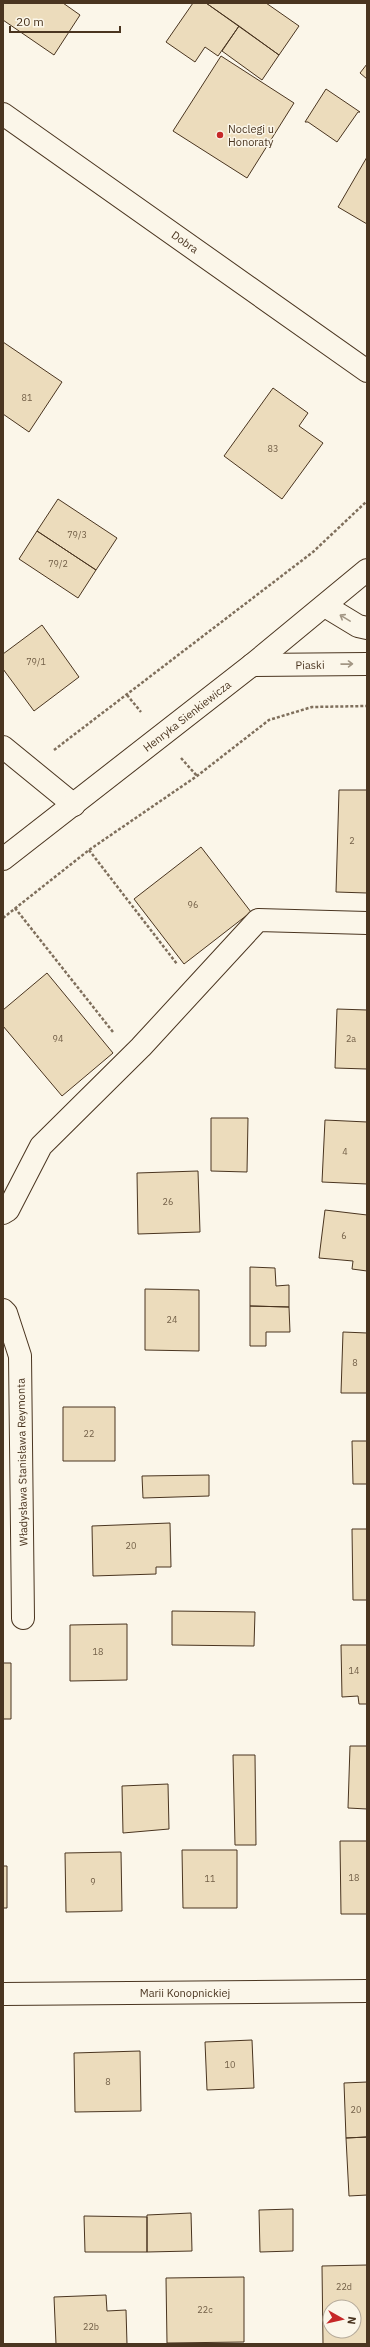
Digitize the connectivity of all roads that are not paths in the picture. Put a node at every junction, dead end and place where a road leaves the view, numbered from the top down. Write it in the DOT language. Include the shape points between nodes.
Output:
graph roads {
  1 [pos="3,114"];
  2 [pos="367,370"];
  3 [pos="367,570"];
  4 [pos="325,606"];
  5 [pos="367,628"];
  6 [pos="367,664"];
  7 [pos="252,666"];
  8 [pos="3,747"];
  9 [pos="74,805"];
  10 [pos="3,859"];
  11 [pos="367,923"];
  12 [pos="3,1213"];
  13 [pos="3,1310"];
  14 [pos="24,1618"];
  15 [pos="367,1991"];
  16 [pos="3,1994"];
  1 -- 2 [label="street, Dobra"];
  3 -- 4 [label="street, Henryka Sienkiewicza"];
  5 -- 4 [label="street, one-way" via="358,626"];
  4 -- 7 [label="street, Henryka Sienkiewicza"];
  7 -- 6 [label="street, Piaski, one-way"];
  7 -- 9 [label="street, Henryka Sienkiewicza"];
  8 -- 9 [label="street"];
  9 -- 10 [label="street, Henryka Sienkiewicza"];
  11 -- 12 [label="street" via="258,920 133,1056 40,1146 8,1210"];
  13 -- 14 [label="street, Władysława Stanisława Reymonta" via="20,1356"];
  15 -- 16 [label="street, Marii Konopnickiej"];
}
